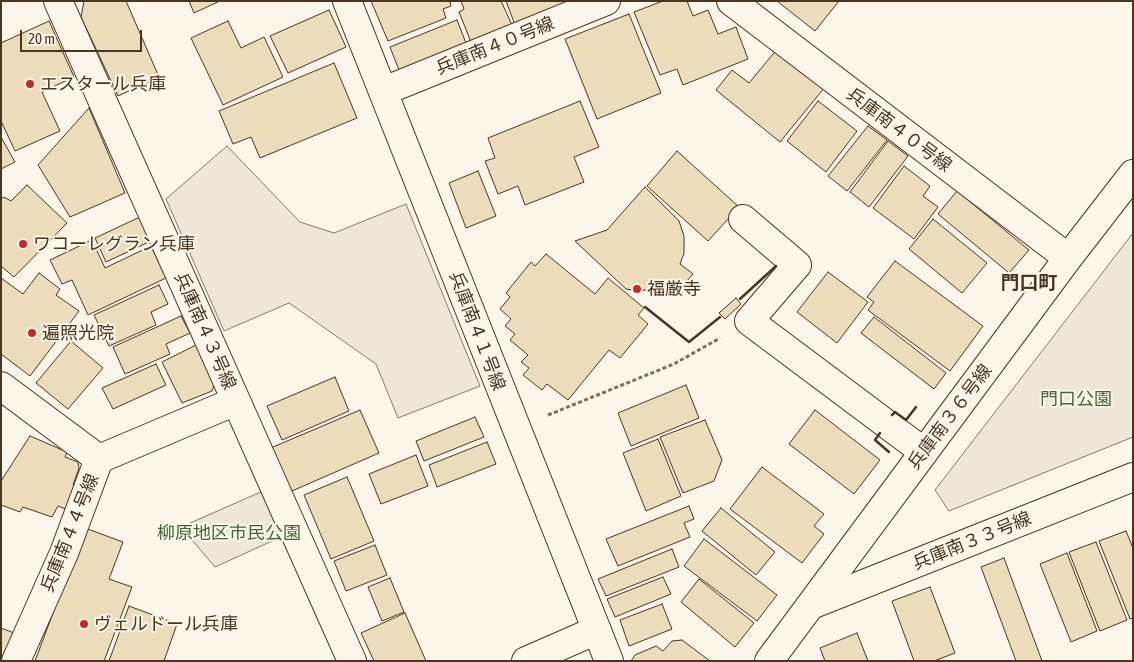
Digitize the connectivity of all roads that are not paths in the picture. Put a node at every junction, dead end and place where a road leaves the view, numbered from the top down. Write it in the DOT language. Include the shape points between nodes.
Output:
graph roads {
  1 [pos="58,1"];
  2 [pos="347,1"];
  3 [pos="606,1"];
  4 [pos="731,1"];
  5 [pos="384,91"];
  6 [pos="1133,174"];
  7 [pos="744,219"];
  8 [pos="1068,258"];
  9 [pos="1,386"];
  10 [pos="236,401"];
  11 [pos="924,452"];
  12 [pos="99,459"];
  13 [pos="1133,477"];
  14 [pos="811,604"];
  15 [pos="597,630"];
  16 [pos="16,661"];
  17 [pos="352,661"];
  18 [pos="526,661"];
  19 [pos="609,661"];
  20 [pos="769,661"];
  1 -- 10 [label="street, 兵庫南４３号線"];
  2 -- 5 [label="street, 兵庫南４１号線"];
  3 -- 5 [label="street, 兵庫南４０号線"];
  4 -- 8 [label="street, 兵庫南４０号線"];
  5 -- 15 [label="street, 兵庫南４１号線"];
  6 -- 8 [label="street, 兵庫南３６号線"];
  7 -- 11 [label="street" via="797,266 749,321"];
  8 -- 11 [label="street, 兵庫南３６号線"];
  9 -- 12 [label="street"];
  10 -- 12 [label="street, 兵庫南４４号線"];
  10 -- 17 [label="street, 兵庫南４３号線"];
  11 -- 14 [label="street, 兵庫南３６号線"];
  12 -- 16 [label="street, 兵庫南４４号線" via="64,553"];
  13 -- 14 [label="street, 兵庫南３３号線"];
  14 -- 20 [label="street, 兵庫南３６号線"];
  15 -- 18 [label="street"];
  15 -- 19 [label="street, 兵庫南４１号線"];
}
